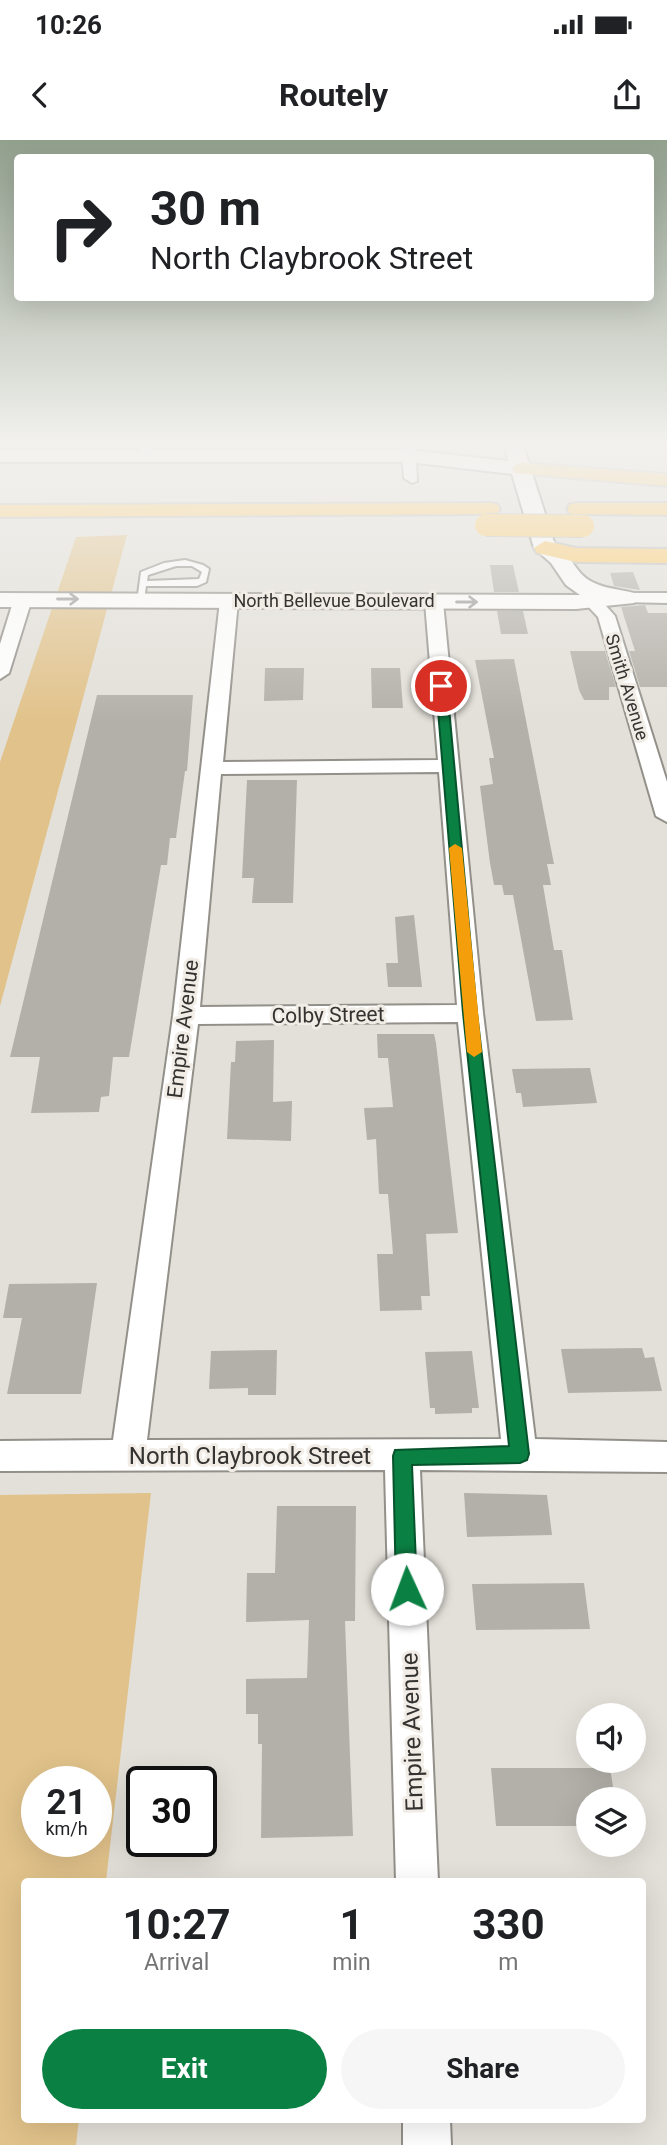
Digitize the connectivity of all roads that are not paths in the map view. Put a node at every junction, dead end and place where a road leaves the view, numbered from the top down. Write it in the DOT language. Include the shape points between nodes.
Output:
graph roads {
  1 [pos="534,537"];
  2 [pos="667,556"];
  3 [pos="564,566"];
  4 [pos="542,572"];
  5 [pos="141,592"];
  6 [pos="626,598"];
  7 [pos="667,598"];
  8 [pos="12,599"];
  9 [pos="229,601"];
  10 [pos="434,602"];
  11 [pos="510,602"];
  12 [pos="584,602"];
  13 [pos="0,673"];
  14 [pos="448,766"];
  15 [pos="213,768"];
  16 [pos="667,816"];
  17 [pos="470,1013"];
  18 [pos="186,1016"];
  19 [pos="520,1454"];
  20 [pos="0,1456"];
  21 [pos="128,1456"];
  22 [pos="402,1456"];
  23 [pos="667,1457"];
  24 [pos="417,1878"];
  25 [pos="426,2123"];
  26 [pos="427,2145"];
  1 -- 4 [label="main road"];
  2 -- 4 [label="highway" via="576,555"];
  3 -- 4 [label="main road" via="562,557"];
  3 -- 4 [label="main road" via="558,585"];
  3 -- 6 [label="main road" via="580,586"];
  4 -- 11 [label="main road"];
  4 -- 12 [label="main road"];
  5 -- 5 [label="lane" via="145,574 160,565 196,565 206,572 197,583"];
  8 -- 5 [label="main road, North Bellevue Boulevard, one-way"];
  5 -- 9 [label="main road, North Bellevue Boulevard"];
  6 -- 7 [label="street, North Bellevue Boulevard"];
  6 -- 12 [label="main road, North Bellevue Boulevard"];
  8 -- 13 [label="street"];
  9 -- 10 [label="main road, North Bellevue Boulevard"];
  9 -- 15 [label="street, Empire Avenue"];
  10 -- 11 [label="main road, North Bellevue Boulevard, one-way"];
  10 -- 14 [label="street"];
  11 -- 12 [label="main road, North Bellevue Boulevard"];
  12 -- 16 [label="street, Smith Avenue" via="606,615"];
  14 -- 15 [label="street"];
  14 -- 17 [label="street"];
  15 -- 18 [label="street, Empire Avenue"];
  17 -- 18 [label="street, Colby Street"];
  17 -- 19 [label="street"];
  18 -- 21 [label="street, Empire Avenue"];
  19 -- 22 [label="street, North Claybrook Street"];
  19 -- 23 [label="street, North Claybrook Street"];
  20 -- 21 [label="street, North Claybrook Street"];
  21 -- 22 [label="street, North Claybrook Street"];
  22 -- 24 [label="street, Empire Avenue"];
  25 -- 26 [label="street"];
}
